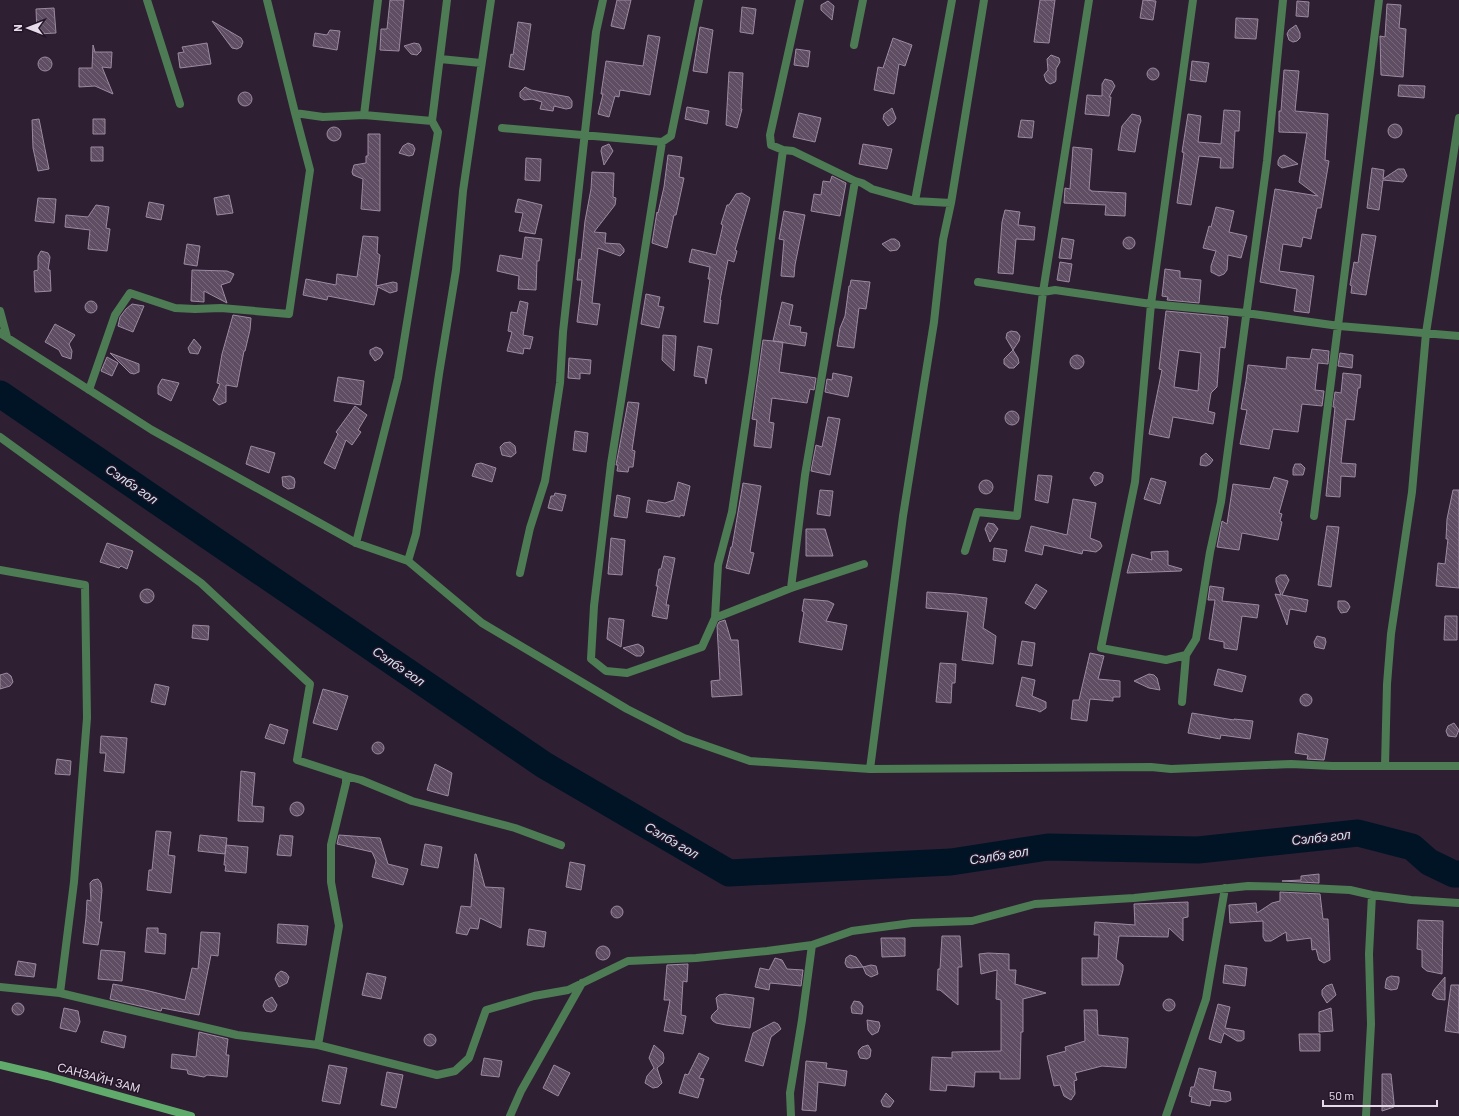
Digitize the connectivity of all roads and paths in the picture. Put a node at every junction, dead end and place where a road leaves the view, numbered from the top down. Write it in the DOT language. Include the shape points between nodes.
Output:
graph roads {
  1 [pos="147,0"];
  2 [pos="267,0"];
  3 [pos="378,0"];
  4 [pos="447,0"];
  5 [pos="491,0"];
  6 [pos="603,0"];
  7 [pos="699,0"];
  8 [pos="800,0"];
  9 [pos="863,0"];
  10 [pos="952,0"];
  11 [pos="984,0"];
  12 [pos="1089,0"];
  13 [pos="1193,0"];
  14 [pos="1283,0"];
  15 [pos="1379,0"];
  16 [pos="854,46"];
  17 [pos="440,59"];
  18 [pos="481,63"];
  19 [pos="180,104"];
  20 [pos="295,113"];
  21 [pos="364,115"];
  22 [pos="1459,118"];
  23 [pos="432,121"];
  24 [pos="502,128"];
  25 [pos="585,136"];
  26 [pos="662,142"];
  27 [pos="783,150"];
  28 [pos="855,181"];
  29 [pos="915,201"];
  30 [pos="951,202"];
  31 [pos="978,282"];
  32 [pos="1043,292"];
  33 [pos="1151,304"];
  34 [pos="0,311"];
  35 [pos="1246,312"];
  36 [pos="1339,326"];
  37 [pos="1426,333"];
  38 [pos="3,335"];
  39 [pos="1459,336"];
  40 [pos="89,390"];
  41 [pos="0,437"];
  42 [pos="1314,516"];
  43 [pos="356,543"];
  44 [pos="965,551"];
  45 [pos="408,560"];
  46 [pos="864,564"];
  47 [pos="0,570"];
  48 [pos="520,573"];
  49 [pos="791,588"];
  50 [pos="715,618"];
  51 [pos="1186,655"];
  52 [pos="1182,702"];
  53 [pos="1385,766"];
  54 [pos="1459,766"];
  55 [pos="870,769"];
  56 [pos="346,776"];
  57 [pos="560,845"];
  58 [pos="1225,888"];
  59 [pos="1372,895"];
  60 [pos="1459,903"];
  61 [pos="812,945"];
  62 [pos="582,983"];
  63 [pos="0,987"];
  64 [pos="60,993"];
  65 [pos="318,1045"];
  66 [pos="0,1065"];
  67 [pos="191,1116"];
  68 [pos="510,1116"];
  69 [pos="791,1116"];
  70 [pos="1166,1116"];
  71 [pos="1366,1116"];
  1 -- 19 [label="street"];
  2 -- 20 [label="street"];
  3 -- 21 [label="street"];
  4 -- 17 [label="street"];
  5 -- 18 [label="street"];
  6 -- 25 [label="street" via="596,32"];
  7 -- 26 [label="street" via="671,136"];
  8 -- 27 [label="street" via="770,135 771,145"];
  9 -- 16 [label="street"];
  10 -- 29 [label="street"];
  11 -- 30 [label="street"];
  12 -- 32 [label="street"];
  13 -- 33 [label="street"];
  14 -- 35 [label="street" via="1267,161"];
  15 -- 36 [label="street"];
  17 -- 18 [label="street"];
  17 -- 23 [label="street"];
  18 -- 45 [label="street" via="462,191 456,270 416,534"];
  20 -- 21 [label="street" via="323,117"];
  20 -- 40 [label="street" via="310,170 289,314 221,308 175,308 130,293 115,314"];
  21 -- 23 [label="street"];
  22 -- 37 [label="street"];
  23 -- 43 [label="street" via="438,132 398,378"];
  24 -- 25 [label="street"];
  25 -- 26 [label="street"];
  25 -- 48 [label="street" via="562,332 560,383 545,481 530,528"];
  26 -- 50 [label="street" via="611,464 594,606 591,659 606,671 627,673 702,647"];
  27 -- 28 [label="street" via="793,151"];
  27 -- 50 [label="street" via="732,512 718,565"];
  28 -- 29 [label="street" via="872,189"];
  28 -- 49 [label="street" via="805,475"];
  29 -- 30 [label="street"];
  30 -- 55 [label="street" via="943,240 934,322 903,516"];
  31 -- 32 [label="street"];
  32 -- 33 [label="street" via="1055,290"];
  32 -- 44 [label="street" via="1017,516 977,512"];
  33 -- 35 [label="street"];
  33 -- 51 [label="street" via="1135,482 1101,648 1166,660"];
  34 -- 38 [label="street"];
  35 -- 36 [label="street"];
  35 -- 51 [label="street" via="1221,502 1196,639"];
  36 -- 37 [label="street"];
  36 -- 42 [label="street"];
  37 -- 39 [label="street"];
  37 -- 53 [label="street" via="1412,492 1387,684"];
  38 -- 40 [label="street"];
  40 -- 43 [label="street" via="152,430"];
  41 -- 56 [label="street" via="201,583 310,684 297,760"];
  43 -- 45 [label="street"];
  45 -- 55 [label="street" via="482,623 627,709 684,738 750,761"];
  46 -- 49 [label="street"];
  47 -- 64 [label="street" via="85,585 86,718 74,882"];
  49 -- 50 [label="street"];
  51 -- 52 [label="street"];
  53 -- 54 [label="street"];
  53 -- 55 [label="street" via="1291,764 1172,769"];
  56 -- 57 [label="street" via="412,801 515,828"];
  56 -- 65 [label="street" via="331,845 331,882 339,926"];
  58 -- 59 [label="street" via="1289,886 1350,890"];
  58 -- 61 [label="street" via="1035,904 972,921 912,923 852,931"];
  58 -- 70 [label="street" via="1206,999"];
  59 -- 60 [label="street"];
  59 -- 71 [label="street" via="1369,954 1371,1024"];
  61 -- 62 [label="street" via="696,958 628,961"];
  61 -- 69 [label="street" via="790,1093"];
  62 -- 65 [label="street" via="568,990 534,996 486,1010 469,1058 455,1071 437,1075"];
  62 -- 68 [label="street" via="521,1091"];
  63 -- 64 [label="street"];
  64 -- 65 [label="street" via="237,1035"];
  66 -- 67 [label="main road, САНЗАЙН ЗАМ"];
}
